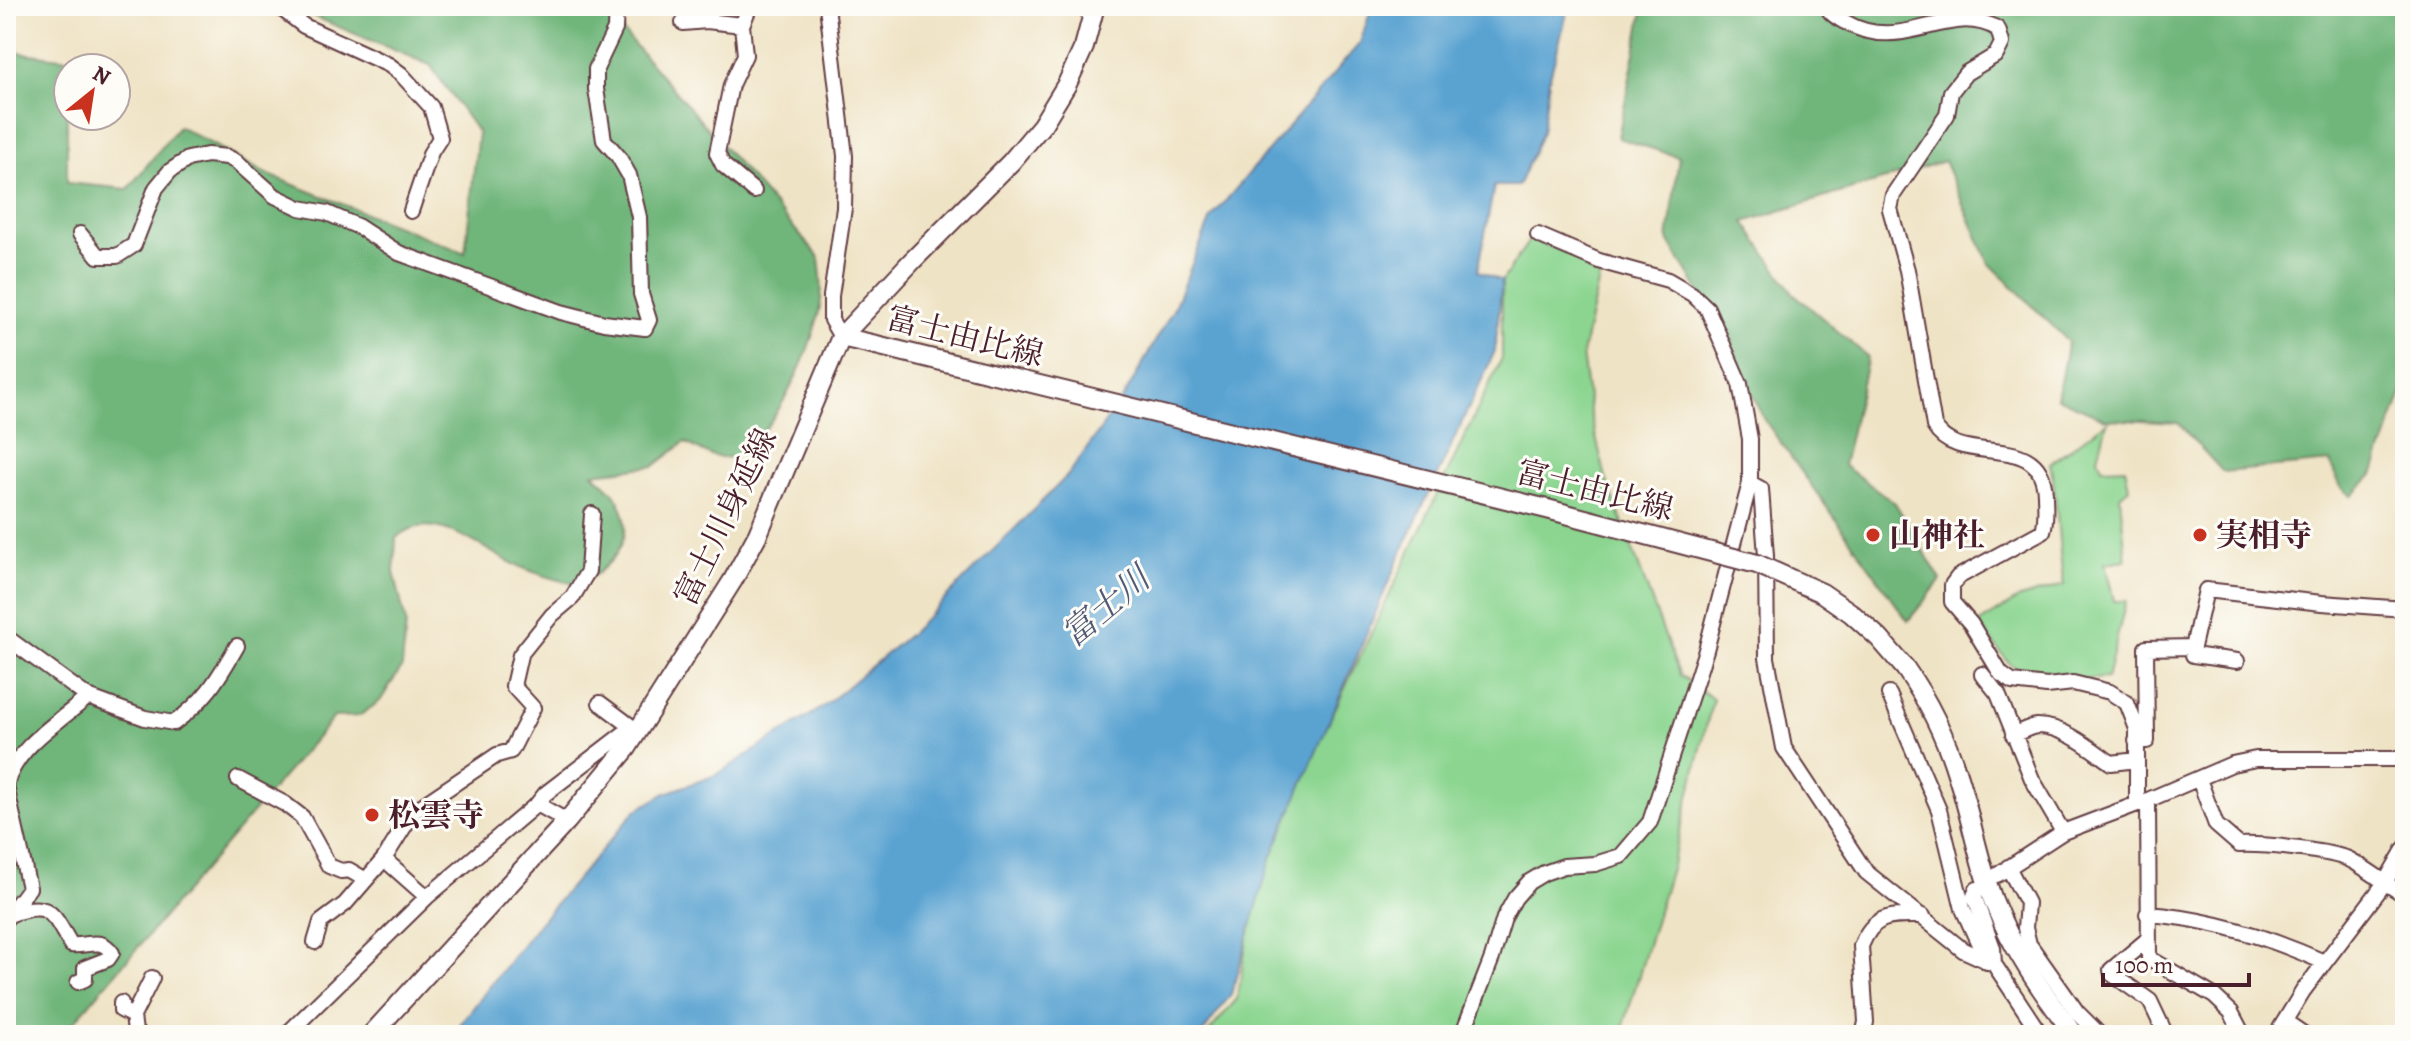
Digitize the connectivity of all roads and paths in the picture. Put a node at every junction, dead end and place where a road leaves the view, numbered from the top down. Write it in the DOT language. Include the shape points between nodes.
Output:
graph roads {
  1 [pos="278,6"];
  2 [pos="616,6"];
  3 [pos="750,6"];
  4 [pos="813,6"];
  5 [pos="1095,6"];
  6 [pos="1827,6"];
  7 [pos="828,9"];
  8 [pos="708,14"];
  9 [pos="683,23"];
  10 [pos="742,25"];
  11 [pos="754,191"];
  12 [pos="411,211"];
  13 [pos="80,234"];
  14 [pos="1538,235"];
  15 [pos="841,337"];
  16 [pos="1750,483"];
  17 [pos="592,514"];
  18 [pos="2405,609"];
  19 [pos="6,637"];
  20 [pos="237,646"];
  21 [pos="2193,647"];
  22 [pos="2237,661"];
  23 [pos="1982,674"];
  24 [pos="1889,694"];
  25 [pos="88,697"];
  26 [pos="600,703"];
  27 [pos="2013,735"];
  28 [pos="2136,741"];
  29 [pos="2405,759"];
  30 [pos="2137,760"];
  31 [pos="238,779"];
  32 [pos="2199,779"];
  33 [pos="2142,802"];
  34 [pos="537,804"];
  35 [pos="567,821"];
  36 [pos="2063,832"];
  37 [pos="2405,848"];
  38 [pos="384,859"];
  39 [pos="366,880"];
  40 [pos="2384,884"];
  41 [pos="1977,889"];
  42 [pos="2405,895"];
  43 [pos="427,897"];
  44 [pos="2147,914"];
  45 [pos="1923,916"];
  46 [pos="7,917"];
  47 [pos="2148,939"];
  48 [pos="315,942"];
  49 [pos="2324,962"];
  50 [pos="1991,963"];
  51 [pos="152,978"];
  52 [pos="78,982"];
  53 [pos="121,1003"];
  54 [pos="133,1016"];
  55 [pos="2286,1022"];
  56 [pos="139,1035"];
  57 [pos="286,1035"];
  58 [pos="371,1035"];
  59 [pos="1462,1035"];
  60 [pos="1863,1035"];
  61 [pos="2041,1035"];
  62 [pos="2075,1035"];
  63 [pos="2100,1035"];
  64 [pos="2166,1035"];
  65 [pos="2243,1035"];
  66 [pos="2276,1035"];
  67 [pos="2305,1035"];
  1 -- 12 [label="street" via="304,26 389,65 431,107 440,138"];
  2 -- 13 [label="street" via="615,29 596,69 596,89 604,140 629,175 639,217 641,294 649,320 645,328 561,312 399,253 359,227 275,196 227,157 188,159 170,171 156,188 134,245 117,256 98,256"];
  3 -- 10 [label="street"];
  4 -- 7 [label="street"];
  5 -- 15 [label="main road, 富士川身延線" via="1084,47 1042,125"];
  6 -- 28 [label="street" via="1867,32 1894,34 1955,18 1985,20 1998,29 2002,43 1996,55 1966,73 1951,92 1947,115 1893,195 1890,209 1907,270 1934,426 1947,440 2036,464 2044,486 2043,531 1958,577 1952,602 2001,674 2012,682 2073,683 2110,692 2127,703"];
  7 -- 15 [label="street" via="845,156 844,208 831,296 831,320"];
  8 -- 9 [label="street"];
  8 -- 10 [label="street"];
  10 -- 11 [label="street" via="745,55 731,85 717,153 723,165"];
  14 -- 16 [label="street" via="1599,261 1668,280 1707,308 1740,384 1750,439"];
  15 -- 35 [label="main road, 富士川身延線" via="758,534 733,580 627,748"];
  15 -- 62 [label="main road, 富士由比線, bridge" via="1757,564 1822,593 1879,638 1927,700 1958,777 1992,897 2009,937"];
  16 -- 45 [label="street" via="1761,489 1767,658 1784,748 1866,872"];
  16 -- 59 [label="street" via="1706,650 1650,822 1621,856 1564,866 1522,890 1504,918"];
  17 -- 38 [label="street" via="588,571 572,598 520,655 513,686 533,708 511,751 414,811"];
  18 -- 21 [label="street" via="2206,590"];
  19 -- 25 [label="street"];
  20 -- 25 [label="street" via="210,692 174,723"];
  21 -- 22 [label="street" via="2193,655"];
  21 -- 28 [label="street" via="2146,648 2147,741"];
  23 -- 27 [label="street" via="1998,694"];
  24 -- 50 [label="street" via="1939,810 1963,909"];
  25 -- 46 [label="street" via="10,771 6,786 29,888"];
  26 -- 34 [label="street" via="632,727"];
  27 -- 30 [label="street" via="2041,727 2069,735 2111,763"];
  27 -- 36 [label="street"];
  28 -- 30 [label="street"];
  29 -- 32 [label="street" via="2256,759"];
  30 -- 33 [label="street"];
  31 -- 39 [label="street" via="302,817 329,866"];
  32 -- 33 [label="street"];
  32 -- 40 [label="street" via="2216,825 2239,845 2348,858"];
  33 -- 36 [label="street"];
  33 -- 44 [label="street"];
  34 -- 35 [label="street"];
  34 -- 43 [label="street"];
  35 -- 58 [label="main road, 富士川身延線"];
  36 -- 63 [label="street" via="2003,871 2027,903 2029,944"];
  37 -- 40 [label="street"];
  38 -- 39 [label="street"];
  38 -- 43 [label="street"];
  39 -- 48 [label="street" via="321,922"];
  40 -- 42 [label="street"];
  40 -- 49 [label="street"];
  41 -- 50 [label="street" via="1974,896 1993,948"];
  43 -- 57 [label="street"];
  44 -- 47 [label="street"];
  44 -- 49 [label="street" via="2184,916 2265,937"];
  45 -- 50 [label="street" via="1963,950"];
  45 -- 60 [label="street" via="1882,918 1865,936"];
  46 -- 52 [label="street" via="31,906 43,907 71,945 97,942 109,948 108,959 85,968 85,979"];
  47 -- 64 [label="street" via="2111,970 2150,1001"];
  47 -- 65 [label="street" via="2149,958 2214,996 2231,1012"];
  49 -- 55 [label="street"];
  50 -- 61 [label="street"];
  51 -- 54 [label="street"];
  53 -- 54 [label="street" via="121,1010"];
  54 -- 56 [label="street"];
  55 -- 66 [label="street"];
  55 -- 67 [label="street"];
}
